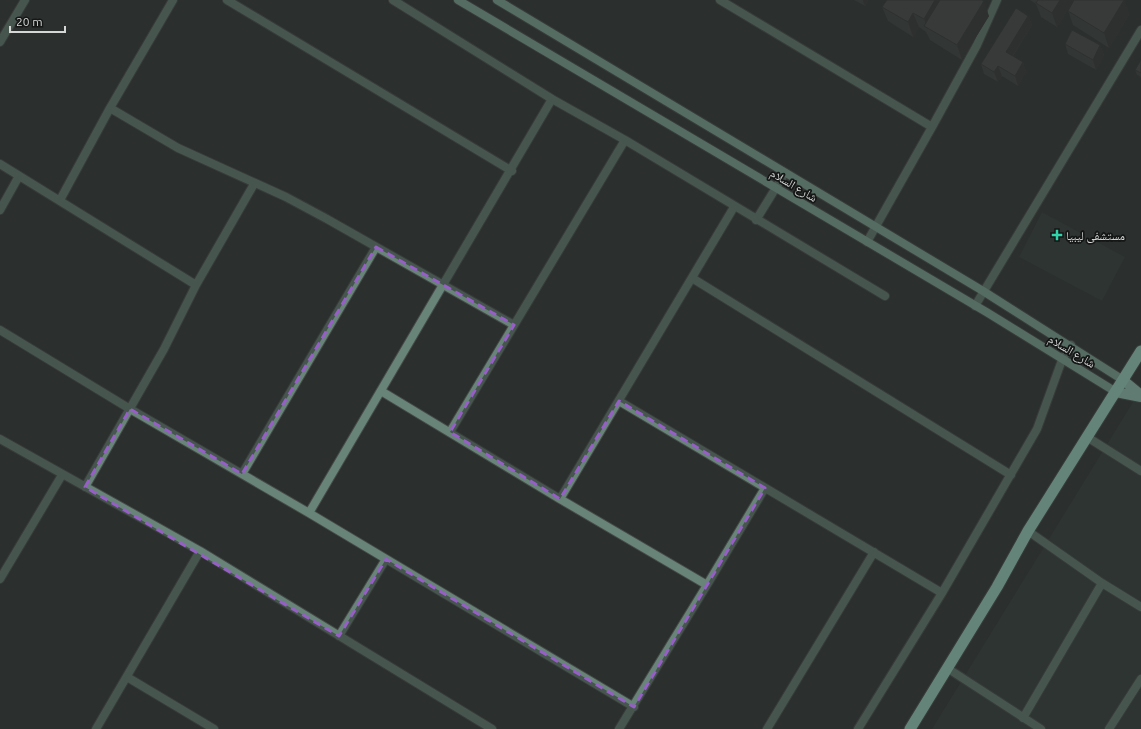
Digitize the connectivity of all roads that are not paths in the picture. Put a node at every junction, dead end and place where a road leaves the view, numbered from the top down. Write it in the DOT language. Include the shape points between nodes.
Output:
graph roads {
  1 [pos="25,0"];
  2 [pos="173,0"];
  3 [pos="227,0"];
  4 [pos="393,0"];
  5 [pos="458,0"];
  6 [pos="497,0"];
  7 [pos="720,0"];
  8 [pos="997,0"];
  9 [pos="1141,30"];
  10 [pos="972,32"];
  11 [pos="0,42"];
  12 [pos="977,45"];
  13 [pos="552,99"];
  14 [pos="110,108"];
  15 [pos="932,127"];
  16 [pos="625,140"];
  17 [pos="0,164"];
  18 [pos="512,171"];
  19 [pos="785,173"];
  20 [pos="19,176"];
  21 [pos="254,184"];
  22 [pos="776,188"];
  23 [pos="60,200"];
  24 [pos="734,207"];
  25 [pos="0,210"];
  26 [pos="756,220"];
  27 [pos="876,227"];
  28 [pos="867,242"];
  29 [pos="376,247"];
  30 [pos="692,278"];
  31 [pos="196,285"];
  32 [pos="443,286"];
  33 [pos="983,291"];
  34 [pos="885,296"];
  35 [pos="975,306"];
  36 [pos="514,325"];
  37 [pos="0,330"];
  38 [pos="1071,345"];
  39 [pos="1141,351"];
  40 [pos="1062,360"];
  41 [pos="1123,380"];
  42 [pos="381,391"];
  43 [pos="1116,392"];
  44 [pos="1141,396"];
  45 [pos="619,401"];
  46 [pos="130,409"];
  47 [pos="450,432"];
  48 [pos="1087,437"];
  49 [pos="0,439"];
  50 [pos="1141,471"];
  51 [pos="242,474"];
  52 [pos="62,475"];
  53 [pos="1011,475"];
  54 [pos="85,487"];
  55 [pos="765,488"];
  56 [pos="560,499"];
  57 [pos="309,513"];
  58 [pos="1028,531"];
  59 [pos="200,551"];
  60 [pos="874,552"];
  61 [pos="386,559"];
  62 [pos="0,579"];
  63 [pos="1102,583"];
  64 [pos="707,585"];
  65 [pos="942,593"];
  66 [pos="1141,607"];
  67 [pos="339,636"];
  68 [pos="947,668"];
  69 [pos="127,677"];
  70 [pos="1141,679"];
  71 [pos="634,707"];
  72 [pos="1023,718"];
  73 [pos="96,729"];
  74 [pos="214,729"];
  75 [pos="492,729"];
  76 [pos="620,729"];
  77 [pos="767,729"];
  78 [pos="858,729"];
  79 [pos="910,729"];
  80 [pos="1041,729"];
  81 [pos="1109,729"];
  1 -- 11 [label="street"];
  2 -- 14 [label="street"];
  3 -- 18 [label="street"];
  4 -- 13 [label="street"];
  5 -- 22 [label="main road, شارع السلام"];
  6 -- 19 [label="main road, شارع السلام"];
  7 -- 15 [label="street"];
  8 -- 12 [label="street"];
  9 -- 33 [label="street"];
  10 -- 12 [label="street"];
  12 -- 15 [label="street"];
  13 -- 16 [label="street"];
  13 -- 18 [label="street"];
  14 -- 21 [label="street" via="178,148"];
  14 -- 23 [label="street"];
  15 -- 27 [label="street"];
  16 -- 24 [label="street"];
  16 -- 36 [label="street"];
  17 -- 20 [label="street"];
  18 -- 32 [label="street"];
  19 -- 22 [label="street"];
  19 -- 27 [label="main road, شارع السلام"];
  20 -- 23 [label="street"];
  20 -- 25 [label="street"];
  21 -- 29 [label="street" via="286,197"];
  21 -- 31 [label="street"];
  22 -- 26 [label="street"];
  22 -- 28 [label="main road, شارع السلام"];
  23 -- 31 [label="street"];
  24 -- 26 [label="street"];
  24 -- 30 [label="street"];
  26 -- 34 [label="street"];
  27 -- 28 [label="street"];
  27 -- 33 [label="main road, شارع السلام"];
  28 -- 35 [label="main road, شارع السلام"];
  29 -- 32 [label="street"];
  29 -- 51 [label="street"];
  30 -- 45 [label="street"];
  30 -- 53 [label="street"];
  31 -- 46 [label="street"];
  32 -- 36 [label="street"];
  32 -- 42 [label="street"];
  33 -- 35 [label="street"];
  33 -- 38 [label="main road, شارع السلام"];
  35 -- 40 [label="main road, شارع السلام"];
  36 -- 47 [label="street"];
  37 -- 46 [label="street"];
  38 -- 40 [label="street"];
  38 -- 41 [label="main road, شارع السلام"];
  39 -- 41 [label="highway"];
  40 -- 43 [label="main road, شارع السلام"];
  40 -- 53 [label="street" via="1037,430"];
  41 -- 43 [label="highway"];
  41 -- 44 [label="main road"];
  42 -- 47 [label="street"];
  42 -- 57 [label="street"];
  43 -- 44 [label="main road"];
  43 -- 48 [label="highway"];
  45 -- 55 [label="street"];
  45 -- 56 [label="street"];
  46 -- 51 [label="street"];
  46 -- 54 [label="street"];
  47 -- 56 [label="street"];
  48 -- 50 [label="street"];
  48 -- 58 [label="highway"];
  49 -- 52 [label="street"];
  51 -- 57 [label="street"];
  52 -- 54 [label="street"];
  52 -- 62 [label="street"];
  53 -- 65 [label="street"];
  54 -- 59 [label="street"];
  55 -- 60 [label="street"];
  55 -- 64 [label="street"];
  56 -- 64 [label="street"];
  57 -- 61 [label="street"];
  58 -- 63 [label="street"];
  58 -- 68 [label="highway"];
  59 -- 67 [label="street"];
  59 -- 69 [label="street"];
  60 -- 65 [label="street"];
  60 -- 77 [label="street"];
  61 -- 67 [label="street"];
  61 -- 71 [label="street"];
  63 -- 66 [label="street"];
  63 -- 72 [label="street"];
  64 -- 71 [label="street"];
  65 -- 78 [label="street"];
  67 -- 75 [label="street"];
  68 -- 72 [label="street"];
  68 -- 79 [label="highway"];
  69 -- 73 [label="street"];
  69 -- 74 [label="street"];
  70 -- 81 [label="street"];
  71 -- 76 [label="street"];
  72 -- 80 [label="street"];
}
